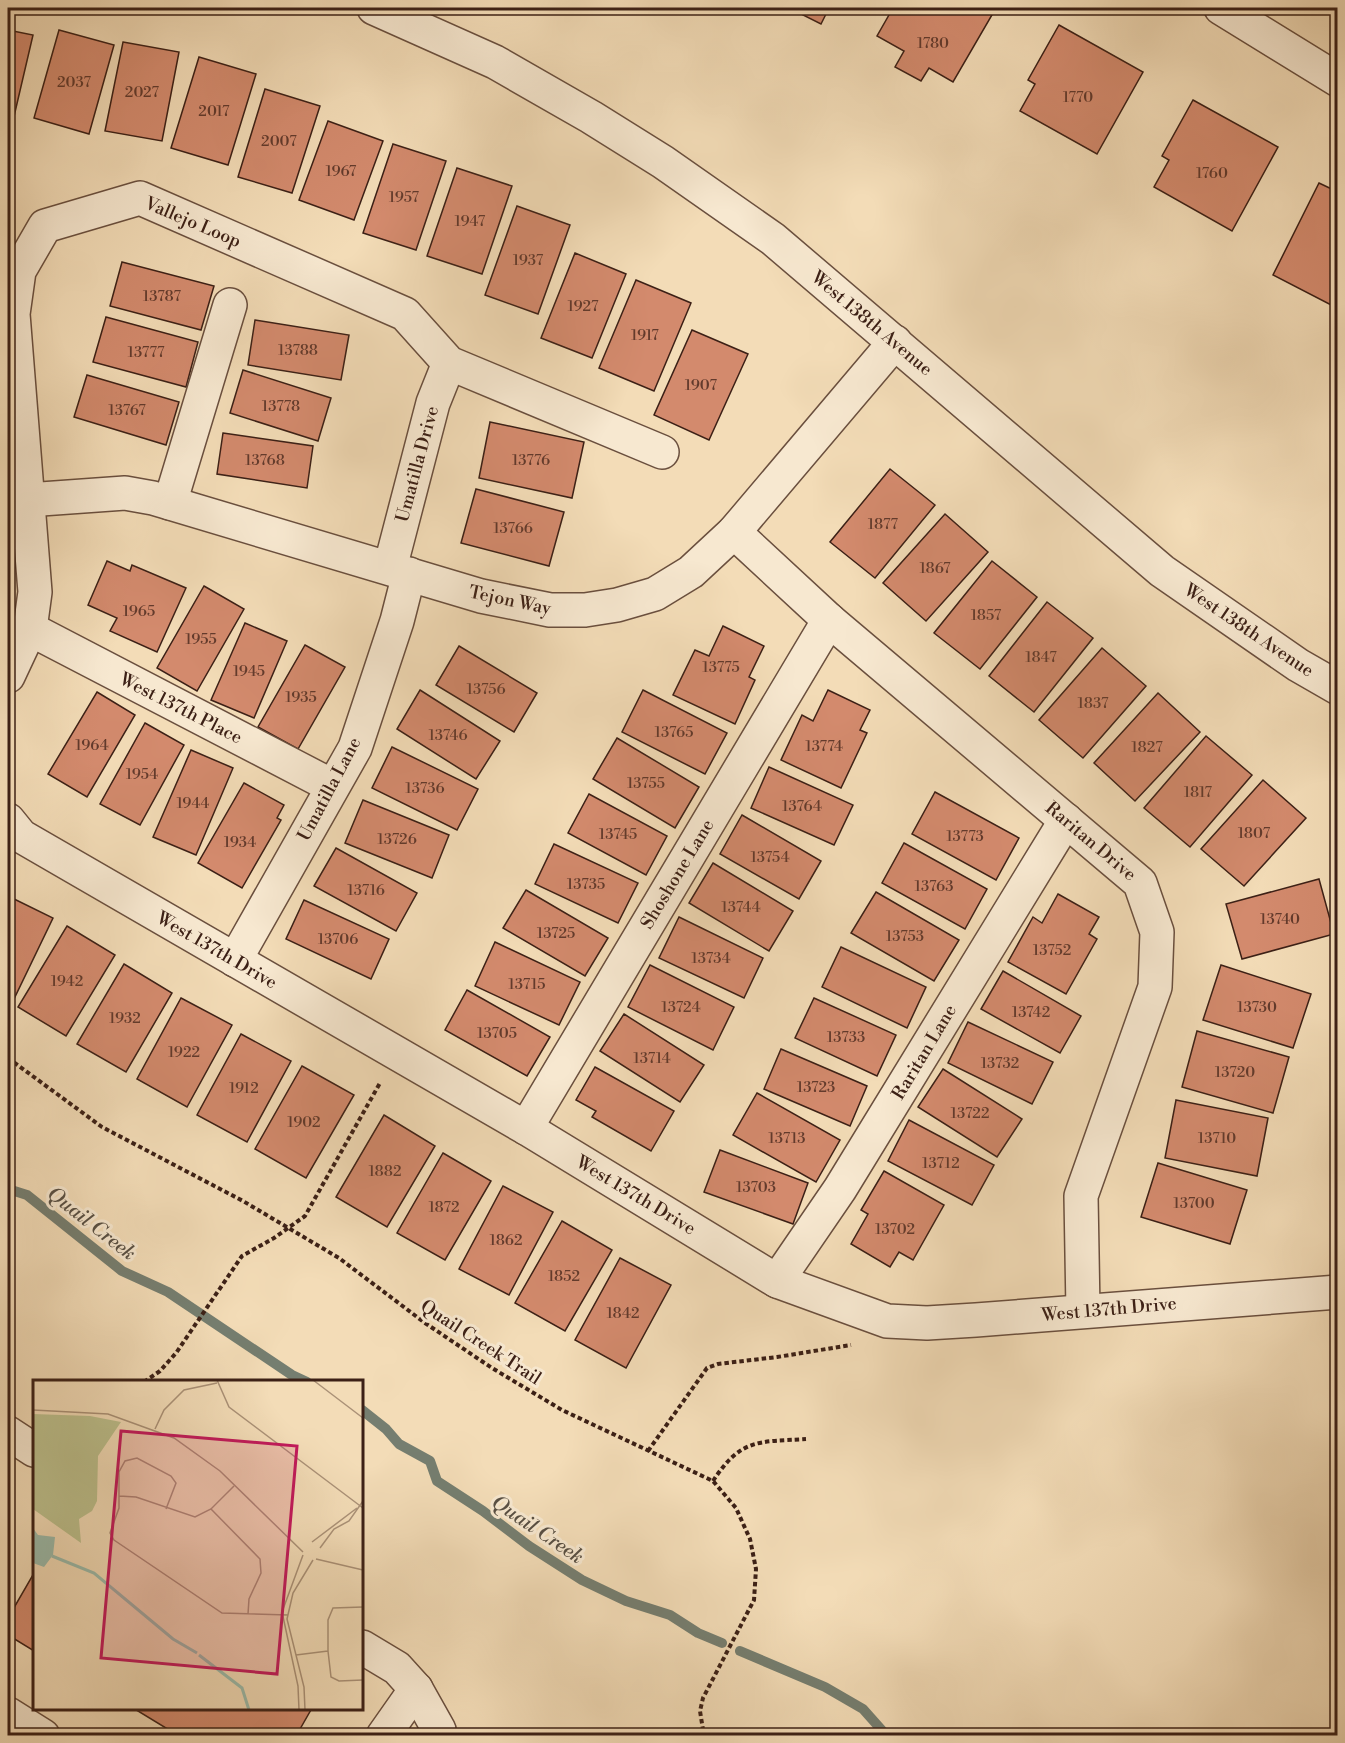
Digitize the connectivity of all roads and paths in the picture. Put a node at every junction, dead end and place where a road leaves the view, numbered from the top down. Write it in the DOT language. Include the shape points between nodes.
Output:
graph roads {
  1 [pos="374,8"];
  2 [pos="1221,8"];
  3 [pos="1338,80"];
  4 [pos="230,305"];
  5 [pos="895,342"];
  6 [pos="450,363"];
  7 [pos="662,452"];
  8 [pos="27,500"];
  9 [pos="170,503"];
  10 [pos="734,532"];
  11 [pos="399,571"];
  12 [pos="829,620"];
  13 [pos="30,629"];
  14 [pos="8,676"];
  15 [pos="1338,688"];
  16 [pos="332,786"];
  17 [pos="8,820"];
  18 [pos="1066,820"];
  19 [pos="234,960"];
  20 [pos="396,1053"];
  21 [pos="8,1058"];
  22 [pos="526,1128"];
  23 [pos="290,1228"];
  24 [pos="777,1281"];
  25 [pos="1338,1292"];
  26 [pos="1083,1311"];
  27 [pos="886,1321"];
  28 [pos="147,1380"];
  29 [pos="8,1434"];
  30 [pos="806,1439"];
  31 [pos="33,1449"];
  32 [pos="648,1451"];
  33 [pos="713,1481"];
  34 [pos="363,1648"];
  35 [pos="416,1689"];
  36 [pos="8,1714"];
  37 [pos="43,1736"];
  38 [pos="383,1736"];
  39 [pos="439,1736"];
  40 [pos="704,1736"];
  1 -- 5 [label="street, West 138th Avenue" via="495,62 663,162 773,239"];
  2 -- 3 [label="street"];
  4 -- 9 [label="street"];
  5 -- 10 [label="street, Tejon Way"];
  5 -- 15 [label="street, West 138th Avenue" via="1162,570 1298,665"];
  6 -- 7 [label="street"];
  6 -- 8 [label="street, Vallejo Loop" via="405,314 140,198 45,226 19,271 13,314"];
  6 -- 11 [label="street, Umatilla Drive" via="433,403"];
  8 -- 9 [label="street, Tejon Way" via="125,493"];
  8 -- 13 [label="street, Vallejo Loop" via="35,592"];
  9 -- 11 [label="street, Tejon Way"];
  10 -- 11 [label="street, Tejon Way" via="692,572 655,594 585,610 550,610 492,598"];
  10 -- 12 [label="street, Raritan Drive"];
  11 -- 16 [label="street, Umatilla Lane" via="397,621 355,748"];
  12 -- 18 [label="street, Raritan Drive"];
  12 -- 22 [label="street, Shoshone Lane"];
  13 -- 14 [label="street, Vallejo Loop"];
  13 -- 16 [label="street, West 137th Place"];
  16 -- 19 [label="street, Umatilla Lane"];
  17 -- 19 [label="street, West 137th Drive" via="21,836"];
  18 -- 24 [label="street, Raritan Lane" via="840,1189"];
  18 -- 26 [label="street, Raritan Drive" via="1140,883 1157,932 1155,987 1081,1196"];
  19 -- 20 [label="street, West 137th Drive"];
  20 -- 22 [label="street, West 137th Drive"];
  20 -- 23 [label="path" via="305,1216"];
  21 -- 23 [label="path, Quail Creek Trail" via="102,1127"];
  22 -- 24 [label="street, West 137th Drive"];
  23 -- 28 [label="path" via="242,1256 176,1353"];
  23 -- 32 [label="path, Quail Creek Trail" via="339,1258 492,1368 562,1410"];
  24 -- 27 [label="street, West 137th Drive"];
  25 -- 26 [label="street, West 137th Drive"];
  26 -- 27 [label="street, West 137th Drive" via="927,1323"];
  27 -- 32 [label="path" via="876,1333 846,1347 707,1368"];
  29 -- 31 [label="street"];
  30 -- 33 [label="path" via="762,1442 738,1450"];
  32 -- 33 [label="path, Quail Creek Trail"];
  33 -- 40 [label="path, Quail Creek Trail" via="736,1508 750,1539 756,1569 754,1600 703,1698 700,1712"];
  34 -- 35 [label="street" via="397,1668"];
  35 -- 38 [label="street"];
  35 -- 39 [label="street"];
  36 -- 37 [label="street"];
}
